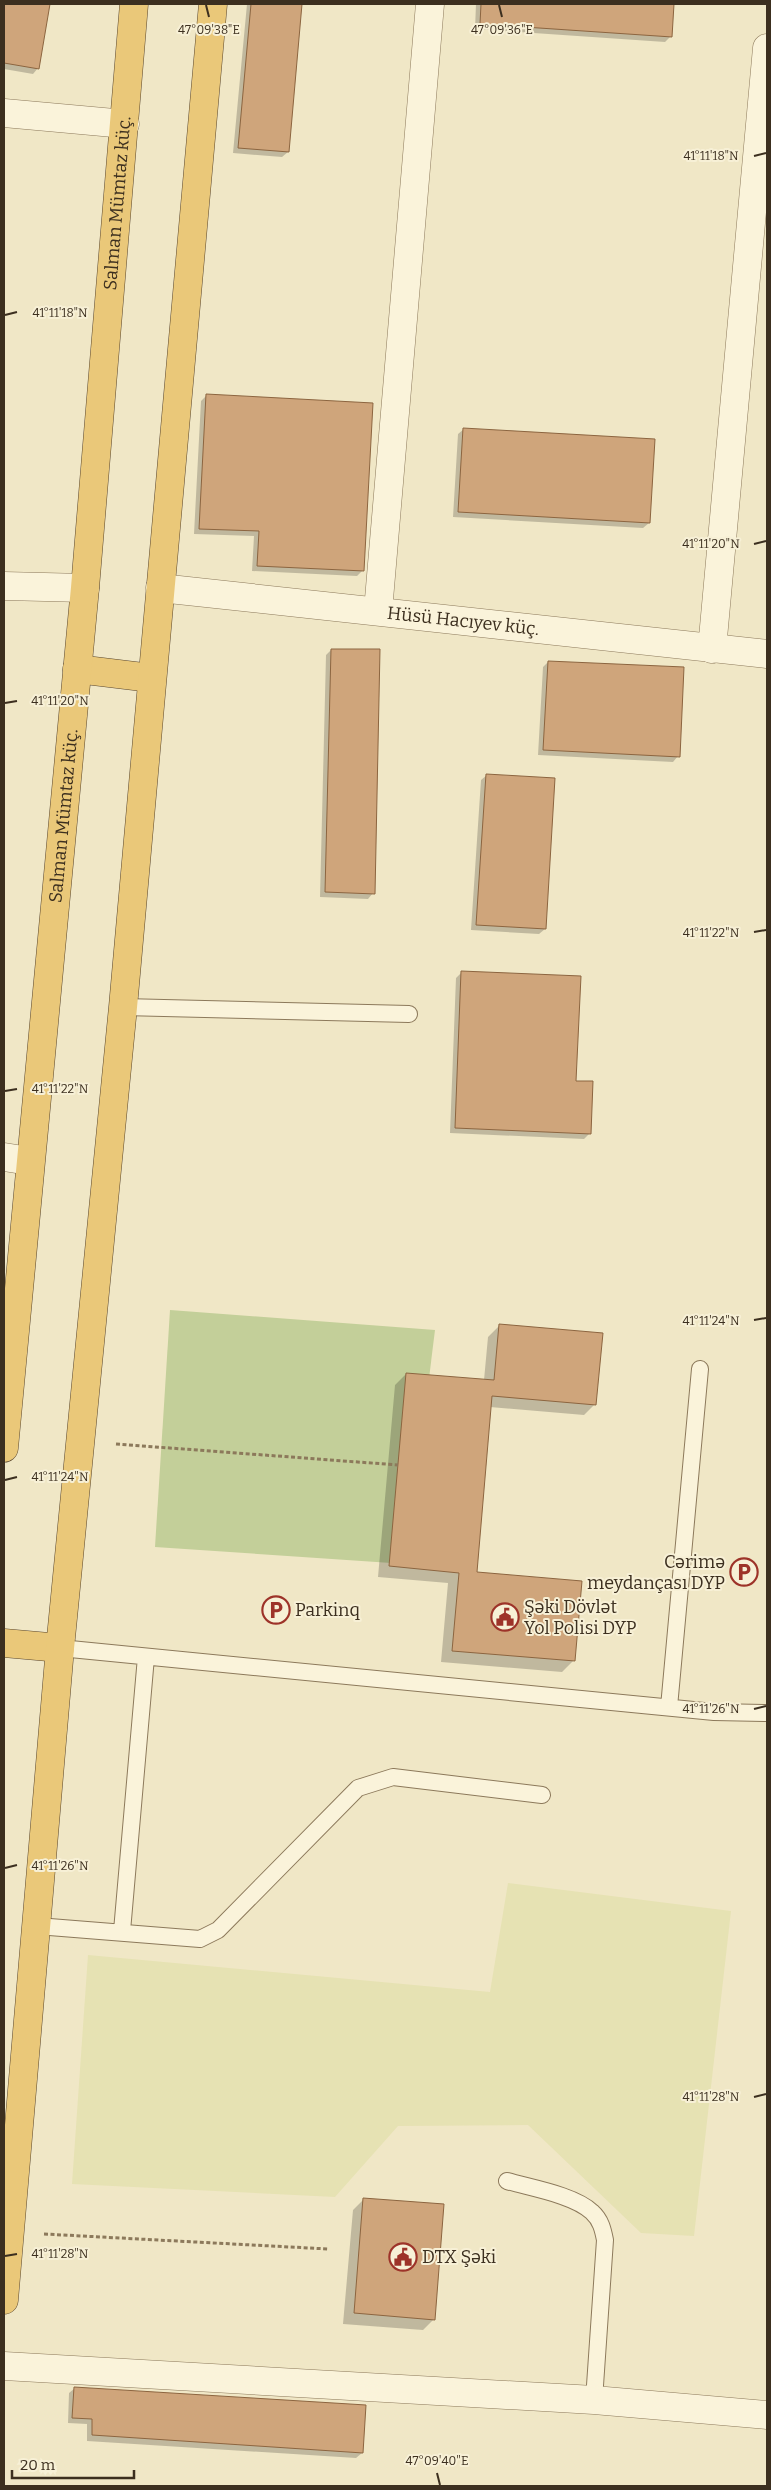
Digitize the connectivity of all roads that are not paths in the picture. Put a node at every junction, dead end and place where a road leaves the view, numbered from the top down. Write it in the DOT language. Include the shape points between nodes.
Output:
graph roads {
  1 [pos="134,4"];
  2 [pos="213,4"];
  3 [pos="430,4"];
  4 [pos="767,48"];
  5 [pos="4,113"];
  6 [pos="125,124"];
  7 [pos="4,586"];
  8 [pos="85,588"];
  9 [pos="160,588"];
  10 [pos="378,611"];
  11 [pos="712,649"];
  12 [pos="767,654"];
  13 [pos="77,669"];
  14 [pos="151,678"];
  15 [pos="123,1007"];
  16 [pos="408,1014"];
  17 [pos="16,1159"];
  18 [pos="700,1369"];
  19 [pos="4,1448"];
  20 [pos="4,1643"];
  21 [pos="60,1648"];
  22 [pos="146,1656"];
  23 [pos="670,1707"];
  24 [pos="767,1713"];
  25 [pos="542,1795"];
  26 [pos="36,1926"];
  27 [pos="122,1931"];
  28 [pos="507,2181"];
  29 [pos="4,2300"];
  30 [pos="4,2366"];
  31 [pos="594,2400"];
  32 [pos="767,2415"];
  1 -- 6 [label="highway, Salman Mümtaz küç."];
  2 -- 9 [label="highway"];
  3 -- 10 [label="street"];
  4 -- 11 [label="street"];
  5 -- 6 [label="street"];
  6 -- 8 [label="highway, Salman Mümtaz küç."];
  7 -- 8 [label="street"];
  8 -- 13 [label="highway, Salman Mümtaz küç."];
  9 -- 10 [label="street, Hüsü Hacıyev küç."];
  9 -- 14 [label="highway"];
  10 -- 11 [label="street, Hüsü Hacıyev küç."];
  11 -- 12 [label="street, Hüsü Hacıyev küç."];
  13 -- 14 [label="highway"];
  13 -- 17 [label="highway, Salman Mümtaz küç."];
  14 -- 15 [label="highway"];
  15 -- 16 [label="lane"];
  15 -- 21 [label="highway"];
  17 -- 19 [label="highway, Salman Mümtaz küç."];
  18 -- 23 [label="lane"];
  20 -- 21 [label="highway"];
  21 -- 22 [label="lane"];
  21 -- 26 [label="highway"];
  22 -- 23 [label="lane"];
  22 -- 27 [label="lane"];
  23 -- 24 [label="lane"];
  25 -- 27 [label="lane" via="393,1777 358,1788 218,1930 200,1939"];
  26 -- 27 [label="lane"];
  26 -- 29 [label="highway"];
  28 -- 31 [label="lane" via="576,2202 593,2212 602,2226 605,2240"];
  30 -- 31 [label="street"];
  31 -- 32 [label="street"];
}
